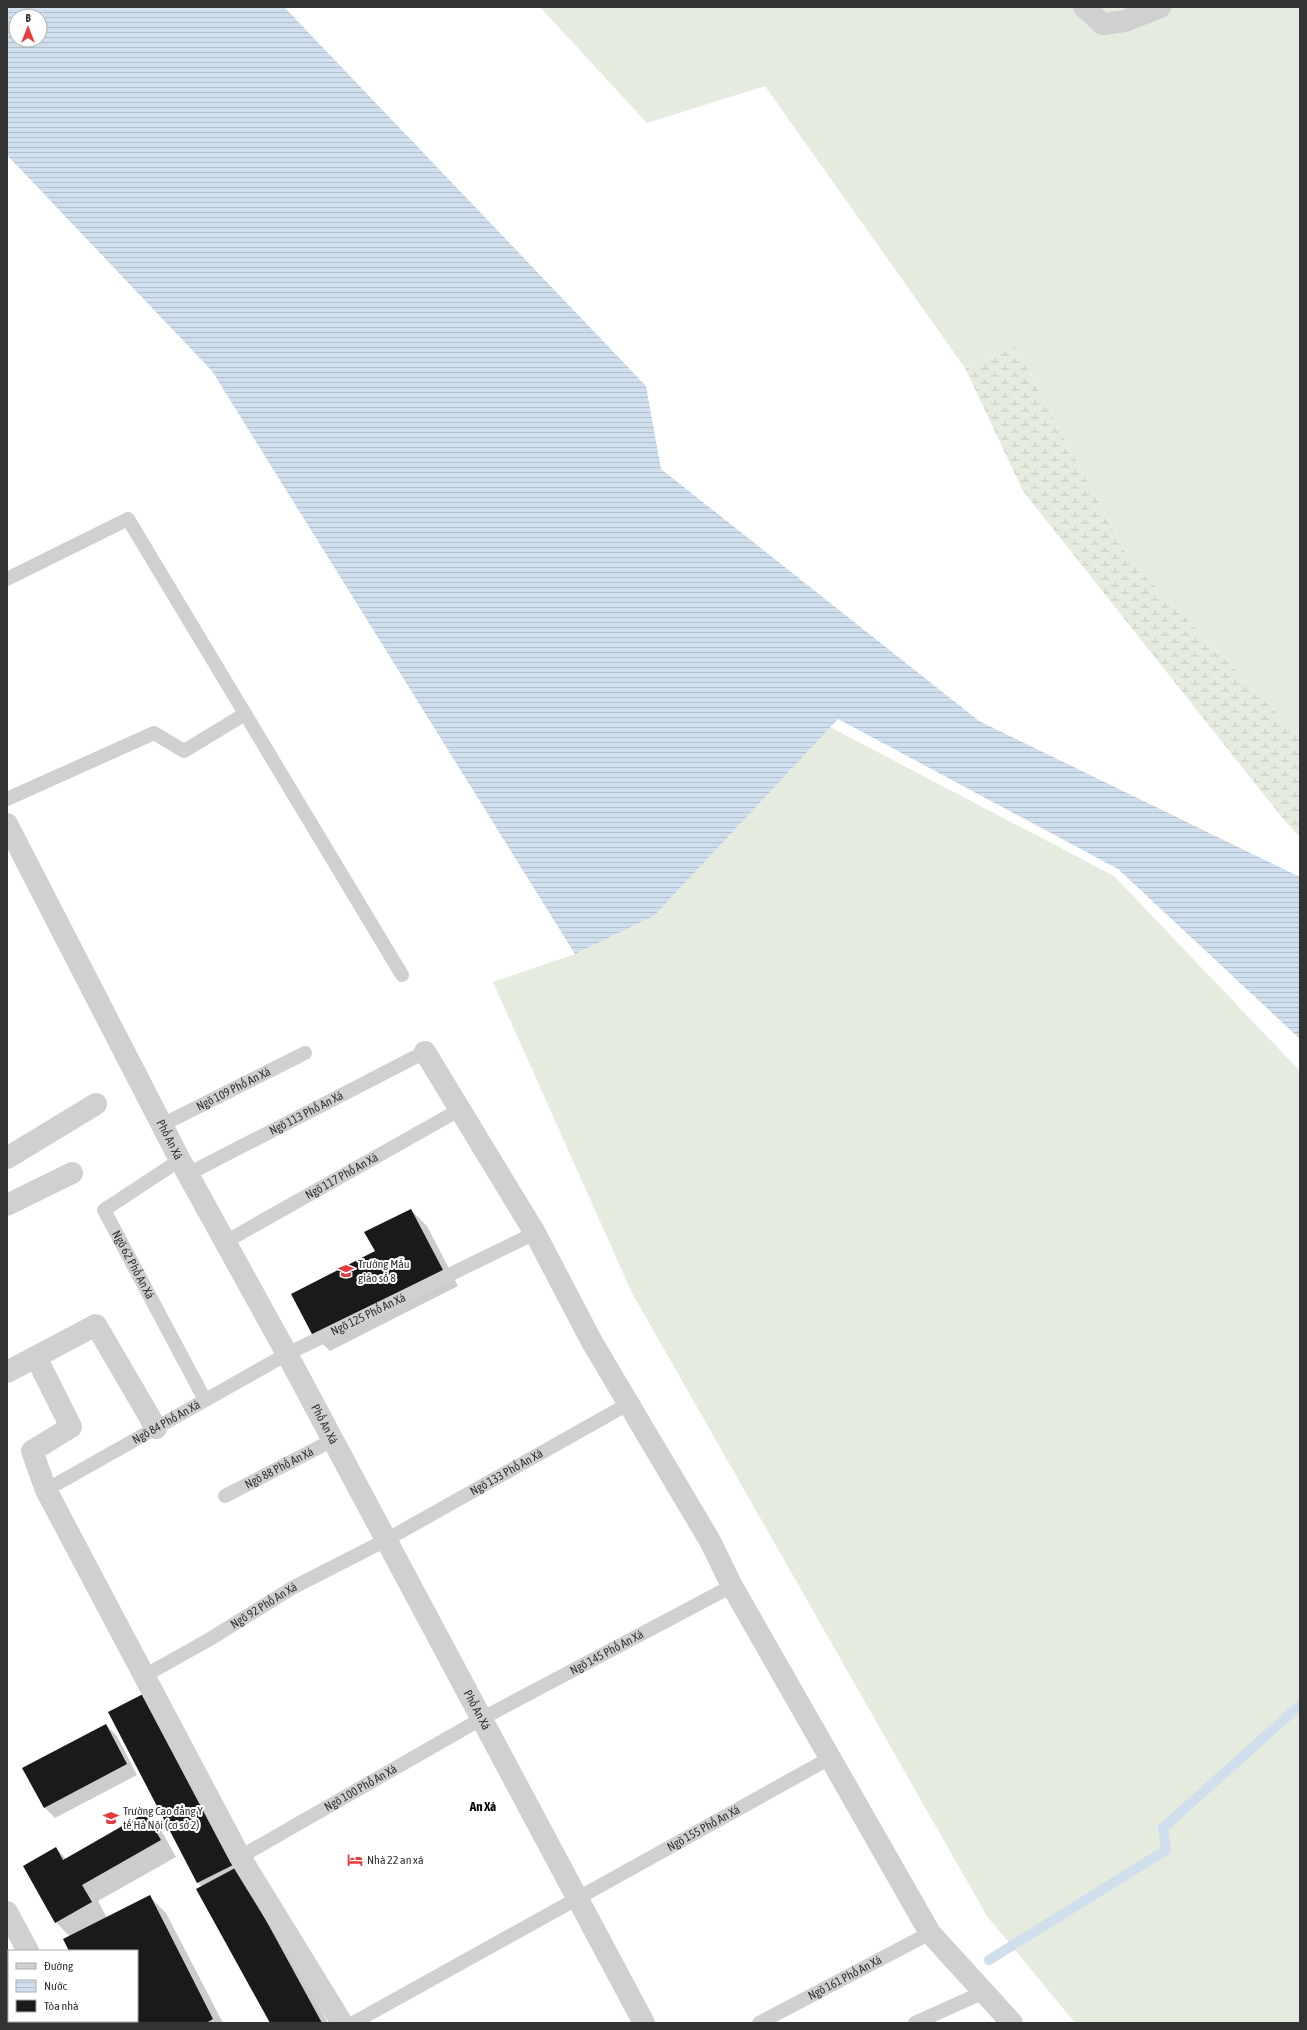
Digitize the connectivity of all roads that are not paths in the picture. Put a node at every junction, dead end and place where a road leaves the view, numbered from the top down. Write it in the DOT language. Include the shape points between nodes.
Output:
graph roads {
  1 [pos="1084,7"];
  2 [pos="1160,7"];
  3 [pos="7,579"];
  4 [pos="245,714"];
  5 [pos="7,799"];
  6 [pos="7,824"];
  7 [pos="402,975"];
  8 [pos="425,1052"];
  9 [pos="305,1053"];
  10 [pos="96,1104"];
  11 [pos="459,1110"];
  12 [pos="162,1126"];
  13 [pos="7,1158"];
  14 [pos="184,1167"];
  15 [pos="72,1173"];
  16 [pos="7,1205"];
  17 [pos="535,1233"];
  18 [pos="225,1242"];
  19 [pos="287,1354"];
  20 [pos="36,1357"];
  21 [pos="7,1372"];
  22 [pos="205,1400"];
  23 [pos="628,1404"];
  24 [pos="156,1428"];
  25 [pos="333,1440"];
  26 [pos="46,1490"];
  27 [pos="225,1496"];
  28 [pos="386,1540"];
  29 [pos="732,1586"];
  30 [pos="144,1676"];
  31 [pos="480,1719"];
  32 [pos="830,1758"];
  33 [pos="240,1857"];
  34 [pos="578,1899"];
  35 [pos="7,1912"];
  36 [pos="930,1933"];
  37 [pos="27,1950"];
  38 [pos="984,1992"];
  39 [pos="342,2023"];
  40 [pos="353,2023"];
  41 [pos="644,2023"];
  42 [pos="759,2023"];
  43 [pos="915,2023"];
  44 [pos="1012,2023"];
  1 -- 2 [label="street" via="1103,24 1125,20"];
  3 -- 4 [label="lane" via="128,519"];
  4 -- 5 [label="lane" via="184,751 154,733"];
  4 -- 7 [label="lane"];
  6 -- 12 [label="street, Phố An Xá"];
  8 -- 11 [label="street"];
  8 -- 14 [label="lane, Ngõ 113 Phố An Xá"];
  9 -- 12 [label="lane, Ngõ 109 Phố An Xá"];
  10 -- 13 [label="street"];
  11 -- 17 [label="street"];
  11 -- 18 [label="lane, Ngõ 117 Phố An Xá"];
  12 -- 14 [label="street, Phố An Xá"];
  14 -- 18 [label="street, Phố An Xá"];
  14 -- 22 [label="lane, Ngõ 62 Phố An Xá" via="104,1210"];
  15 -- 16 [label="street"];
  17 -- 19 [label="lane, Ngõ 125 Phố An Xá"];
  17 -- 23 [label="street" via="592,1342"];
  18 -- 19 [label="street, Phố An Xá"];
  19 -- 22 [label="lane, Ngõ 84 Phố An Xá"];
  19 -- 25 [label="street, Phố An Xá"];
  20 -- 21 [label="street"];
  20 -- 24 [label="street" via="96,1325"];
  20 -- 26 [label="street" via="71,1427 32,1451"];
  22 -- 24 [label="lane, Ngõ 84 Phố An Xá"];
  23 -- 28 [label="lane, Ngõ 133 Phố An Xá"];
  23 -- 29 [label="street" via="710,1542"];
  24 -- 26 [label="lane, Ngõ 84 Phố An Xá"];
  25 -- 27 [label="lane, Ngõ 88 Phố An Xá"];
  25 -- 28 [label="street, Phố An Xá"];
  26 -- 30 [label="street"];
  28 -- 30 [label="lane, Ngõ 92 Phố An Xá" via="292,1588"];
  28 -- 31 [label="street, Phố An Xá"];
  29 -- 31 [label="lane, Ngõ 145 Phố An Xá"];
  29 -- 32 [label="street"];
  30 -- 33 [label="street"];
  31 -- 33 [label="lane, Ngõ 100 Phố An Xá"];
  31 -- 34 [label="street, Phố An Xá"];
  32 -- 34 [label="lane, Ngõ 155 Phố An Xá"];
  32 -- 36 [label="street"];
  33 -- 39 [label="street"];
  34 -- 40 [label="lane, Ngõ 155 Phố An Xá"];
  34 -- 41 [label="street, Phố An Xá"];
  35 -- 37 [label="street"];
  36 -- 38 [label="street"];
  36 -- 42 [label="lane, Ngõ 161 Phố An Xá"];
  38 -- 43 [label="lane"];
  38 -- 44 [label="street"];
}
